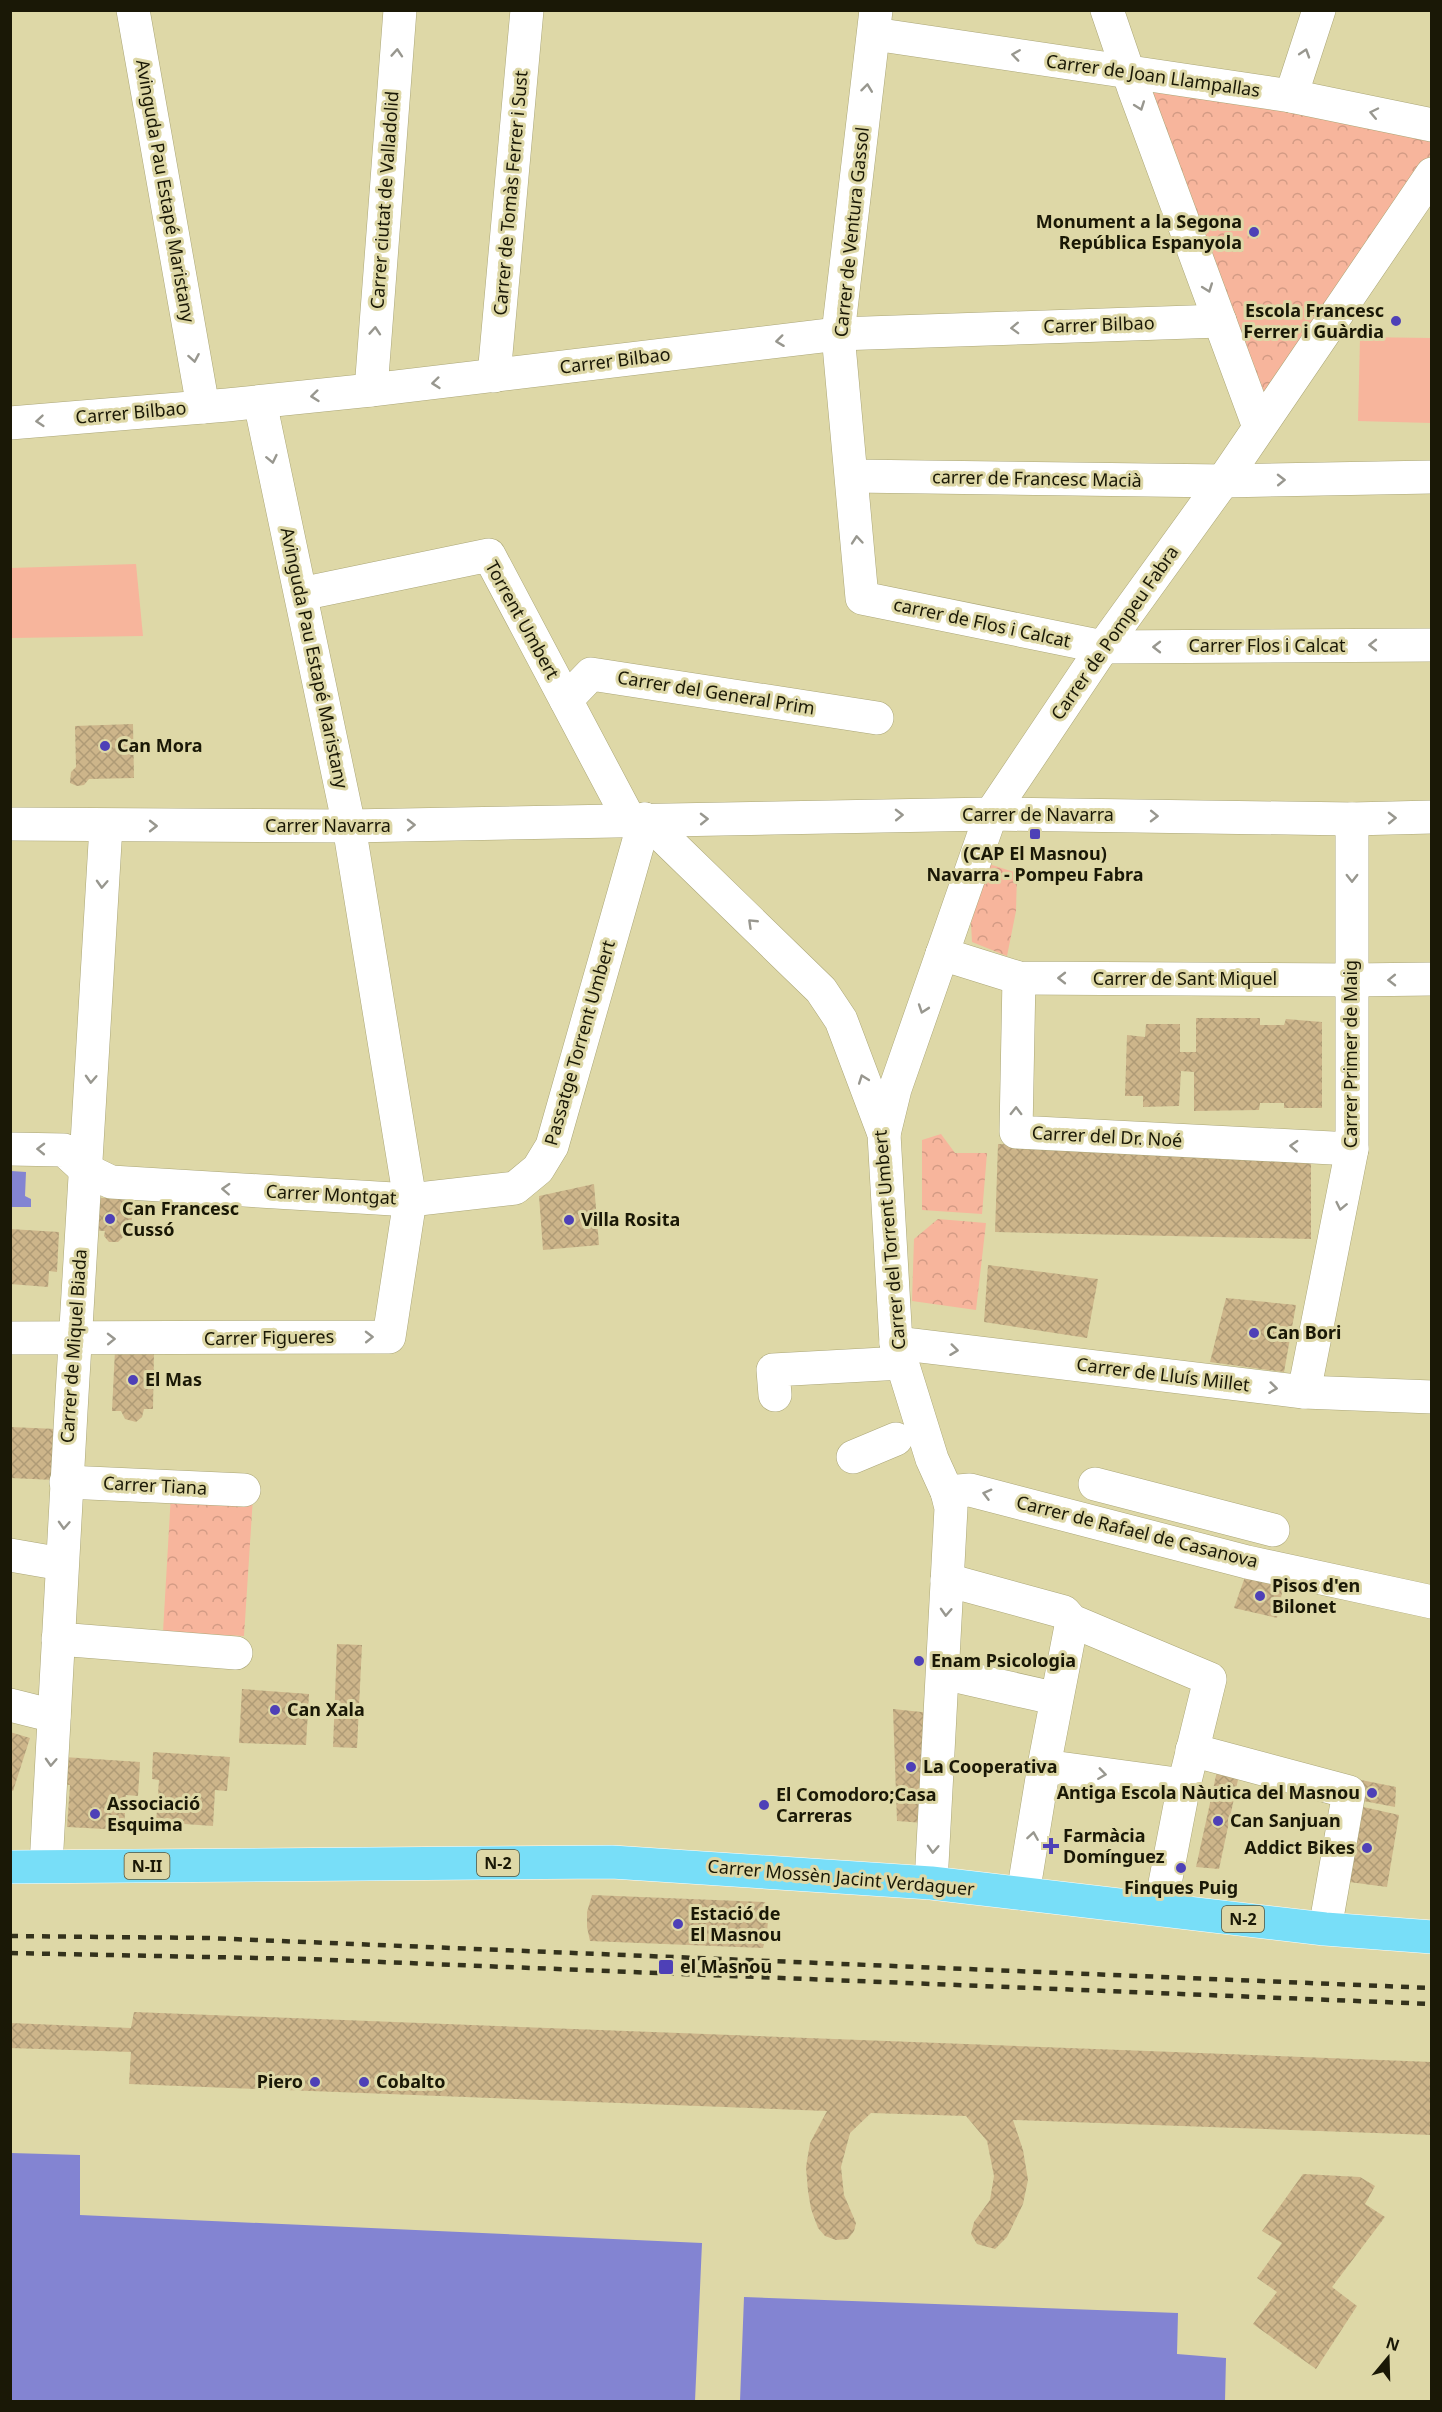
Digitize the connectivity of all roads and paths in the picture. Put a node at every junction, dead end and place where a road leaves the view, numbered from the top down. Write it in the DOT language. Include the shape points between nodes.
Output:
graph roads {
  1 [pos="133,10"];
  2 [pos="400,10"];
  3 [pos="527,10"];
  4 [pos="1107,10"];
  5 [pos="1319,10"];
  6 [pos="875,22"];
  7 [pos="1128,72"];
  8 [pos="1291,96"];
  9 [pos="1431,125"];
  10 [pos="1431,174"];
  11 [pos="1220,321"];
  12 [pos="838,333"];
  13 [pos="494,376"];
  14 [pos="370,390"];
  15 [pos="260,402"];
  16 [pos="203,407"];
  17 [pos="10,423"];
  18 [pos="1259,428"];
  19 [pos="852,476"];
  20 [pos="1431,477"];
  21 [pos="1222,481"];
  22 [pos="301,594"];
  23 [pos="862,598"];
  24 [pos="1431,645"];
  25 [pos="1103,647"];
  26 [pos="566,700"];
  27 [pos="877,717"];
  28 [pos="991,814"];
  29 [pos="1431,818"];
  30 [pos="637,819"];
  31 [pos="1352,819"];
  32 [pos="10,824"];
  33 [pos="106,826"];
  34 [pos="349,826"];
  35 [pos="942,954"];
  36 [pos="1019,978"];
  37 [pos="1431,979"];
  38 [pos="1352,980"];
  39 [pos="884,1134"];
  40 [pos="10,1149"];
  41 [pos="1352,1149"];
  42 [pos="86,1170"];
  43 [pos="410,1200"];
  44 [pos="10,1338"];
  45 [pos="74,1339"];
  46 [pos="899,1353"];
  47 [pos="1304,1392"];
  48 [pos="775,1395"];
  49 [pos="1431,1396"];
  50 [pos="896,1439"];
  51 [pos="853,1457"];
  52 [pos="66,1482"];
  53 [pos="1095,1484"];
  54 [pos="244,1491"];
  55 [pos="947,1492"];
  56 [pos="1273,1530"];
  57 [pos="10,1556"];
  58 [pos="62,1564"];
  59 [pos="947,1580"];
  60 [pos="1431,1602"];
  61 [pos="1072,1621"];
  62 [pos="58,1639"];
  63 [pos="236,1653"];
  64 [pos="956,1676"];
  65 [pos="1049,1697"];
  66 [pos="10,1705"];
  67 [pos="54,1716"];
  68 [pos="1192,1750"];
  69 [pos="1044,1766"];
  70 [pos="1184,1785"];
  71 [pos="248,1865"];
  72 [pos="46,1866"];
  73 [pos="10,1867"];
  74 [pos="931,1883"];
  75 [pos="1023,1894"];
  76 [pos="1160,1910"];
  77 [pos="1325,1929"];
  78 [pos="1431,1937"];
  1 -- 16 [label="street, Avinguda Pau Estapé Maristany, one-way"];
  14 -- 2 [label="street, Carrer ciutat de Valladolid, one-way"];
  3 -- 13 [label="street, Carrer de Tomàs Ferrer i Sust"];
  4 -- 7 [label="street"];
  8 -- 5 [label="street, one-way"];
  7 -- 6 [label="street, Carrer de Joan Llampallas, one-way"];
  12 -- 6 [label="street, Carrer de Ventura Gassol, one-way"];
  7 -- 8 [label="street, Carrer de Joan Llampallas"];
  7 -- 11 [label="street, one-way"];
  9 -- 8 [label="street, Carrer de Joan Llampallas, one-way"];
  10 -- 18 [label="street, Carrer de Pompeu Fabra"];
  11 -- 12 [label="street, Carrer Bilbao, one-way"];
  11 -- 18 [label="street"];
  12 -- 13 [label="street, Carrer Bilbao, one-way"];
  12 -- 19 [label="street, Carrer de Ventura Gassol"];
  13 -- 14 [label="street, Carrer Bilbao, one-way"];
  14 -- 15 [label="street, Carrer Bilbao, one-way"];
  15 -- 16 [label="street, Carrer Bilbao"];
  15 -- 22 [label="street, Avinguda Pau Estapé Maristany, one-way"];
  16 -- 17 [label="street, Carrer Bilbao, one-way"];
  18 -- 21 [label="street, Carrer de Pompeu Fabra"];
  19 -- 21 [label="street, carrer de Francesc Macià"];
  23 -- 19 [label="street, Carrer de Ventura Gassol, one-way"];
  21 -- 20 [label="street, carrer de Francesc Macià, one-way"];
  21 -- 25 [label="street, Carrer de Pompeu Fabra"];
  22 -- 26 [label="street, Torrent Umbert" via="489,555"];
  22 -- 34 [label="street, Avinguda Pau Estapé Maristany"];
  23 -- 25 [label="street, carrer de Flos i Calcat"];
  24 -- 25 [label="street, Carrer Flos i Calcat, one-way"];
  25 -- 28 [label="street, Carrer de Pompeu Fabra"];
  26 -- 27 [label="street, Carrer del General Prim" via="591,674"];
  26 -- 30 [label="street, Torrent Umbert"];
  30 -- 28 [label="street, Carrer de Navarra, one-way"];
  28 -- 31 [label="street, Carrer de Navarra, one-way"];
  28 -- 35 [label="street, Carrer de Pompeu Fabra"];
  31 -- 29 [label="street, Carrer de Navarra, one-way"];
  34 -- 30 [label="street, Carrer Navarra, one-way"];
  39 -- 30 [label="street, Carrer del Torrent Umbert, one-way" via="842,1020 821,990"];
  30 -- 43 [label="street, Passatge Torrent Umbert" via="552,1146 538,1169 515,1188"];
  31 -- 38 [label="street, Carrer Primer de Maig, one-way"];
  32 -- 33 [label="street, Carrer Navarra"];
  33 -- 34 [label="street, Carrer Navarra, one-way"];
  33 -- 42 [label="street, Carrer de Miquel Biada, one-way"];
  34 -- 43 [label="street, Avinguda Pau Estapé Maristany"];
  35 -- 36 [label="street, Carrer de Sant Miquel"];
  35 -- 39 [label="street, Carrer de Pompeu Fabra, one-way" via="895,1089"];
  38 -- 36 [label="street, Carrer de Sant Miquel, one-way"];
  41 -- 36 [label="street, Carrer del Dr. Noé, one-way" via="1016,1132"];
  37 -- 38 [label="street, Carrer de Sant Miquel, one-way"];
  38 -- 41 [label="street, Carrer Primer de Maig"];
  39 -- 46 [label="street, Carrer del Torrent Umbert"];
  42 -- 40 [label="street, Carrer Montgat, one-way" via="64,1150"];
  41 -- 47 [label="street, Carrer Primer de Maig, one-way"];
  43 -- 42 [label="street, Carrer Montgat, one-way" via="111,1182"];
  42 -- 45 [label="street, Carrer de Miquel Biada"];
  45 -- 43 [label="street, Carrer Figueres, one-way" via="389,1336"];
  44 -- 45 [label="street, Carrer Figueres"];
  45 -- 52 [label="street, Carrer de Miquel Biada"];
  46 -- 47 [label="street, Carrer de Lluís Millet, one-way"];
  46 -- 48 [label="street, Carrer de Lluís Millet" via="773,1370"];
  46 -- 55 [label="street, Carrer del Torrent Umbert" via="932,1459"];
  47 -- 49 [label="street, Carrer de Lluís Millet"];
  50 -- 51 [label="street"];
  52 -- 54 [label="street, Carrer Tiana"];
  52 -- 58 [label="street, Carrer de Miquel Biada, one-way"];
  53 -- 56 [label="street"];
  55 -- 59 [label="street, Carrer del Torrent Umbert" via="951,1508"];
  60 -- 55 [label="street, Carrer de Rafael de Casanova, one-way" via="1247,1562 970,1490"];
  57 -- 58 [label="street"];
  58 -- 62 [label="street, Carrer de Miquel Biada"];
  59 -- 61 [label="street" via="1064,1612"];
  59 -- 74 [label="street, Carrer del Torrent Umbert, one-way"];
  61 -- 68 [label="street" via="1210,1679"];
  61 -- 69 [label="street"];
  62 -- 63 [label="street"];
  62 -- 67 [label="street, Carrer de Miquel Biada"];
  64 -- 65 [label="street"];
  66 -- 67 [label="street"];
  67 -- 72 [label="street, Carrer de Miquel Biada, one-way"];
  68 -- 70 [label="street"];
  68 -- 77 [label="street" via="1349,1792"];
  69 -- 70 [label="street, one-way"];
  75 -- 69 [label="street, one-way"];
  70 -- 76 [label="street"];
  71 -- 72 [label="main road, N-II"];
  71 -- 74 [label="main road, Carrer Mossèn Jacint Verdaguer / N-2" via="612,1862"];
  72 -- 73 [label="main road, N-II"];
  74 -- 75 [label="main road, Carrer Mossèn Jacint Verdaguer / N-2"];
  75 -- 76 [label="main road, Carrer Mossèn Jacint Verdaguer / N-2"];
  76 -- 77 [label="main road, Carrer Mossèn Jacint Verdaguer / N-2"];
  77 -- 78 [label="main road, Carrer Mossèn Jacint Verdaguer / N-2"];
}
